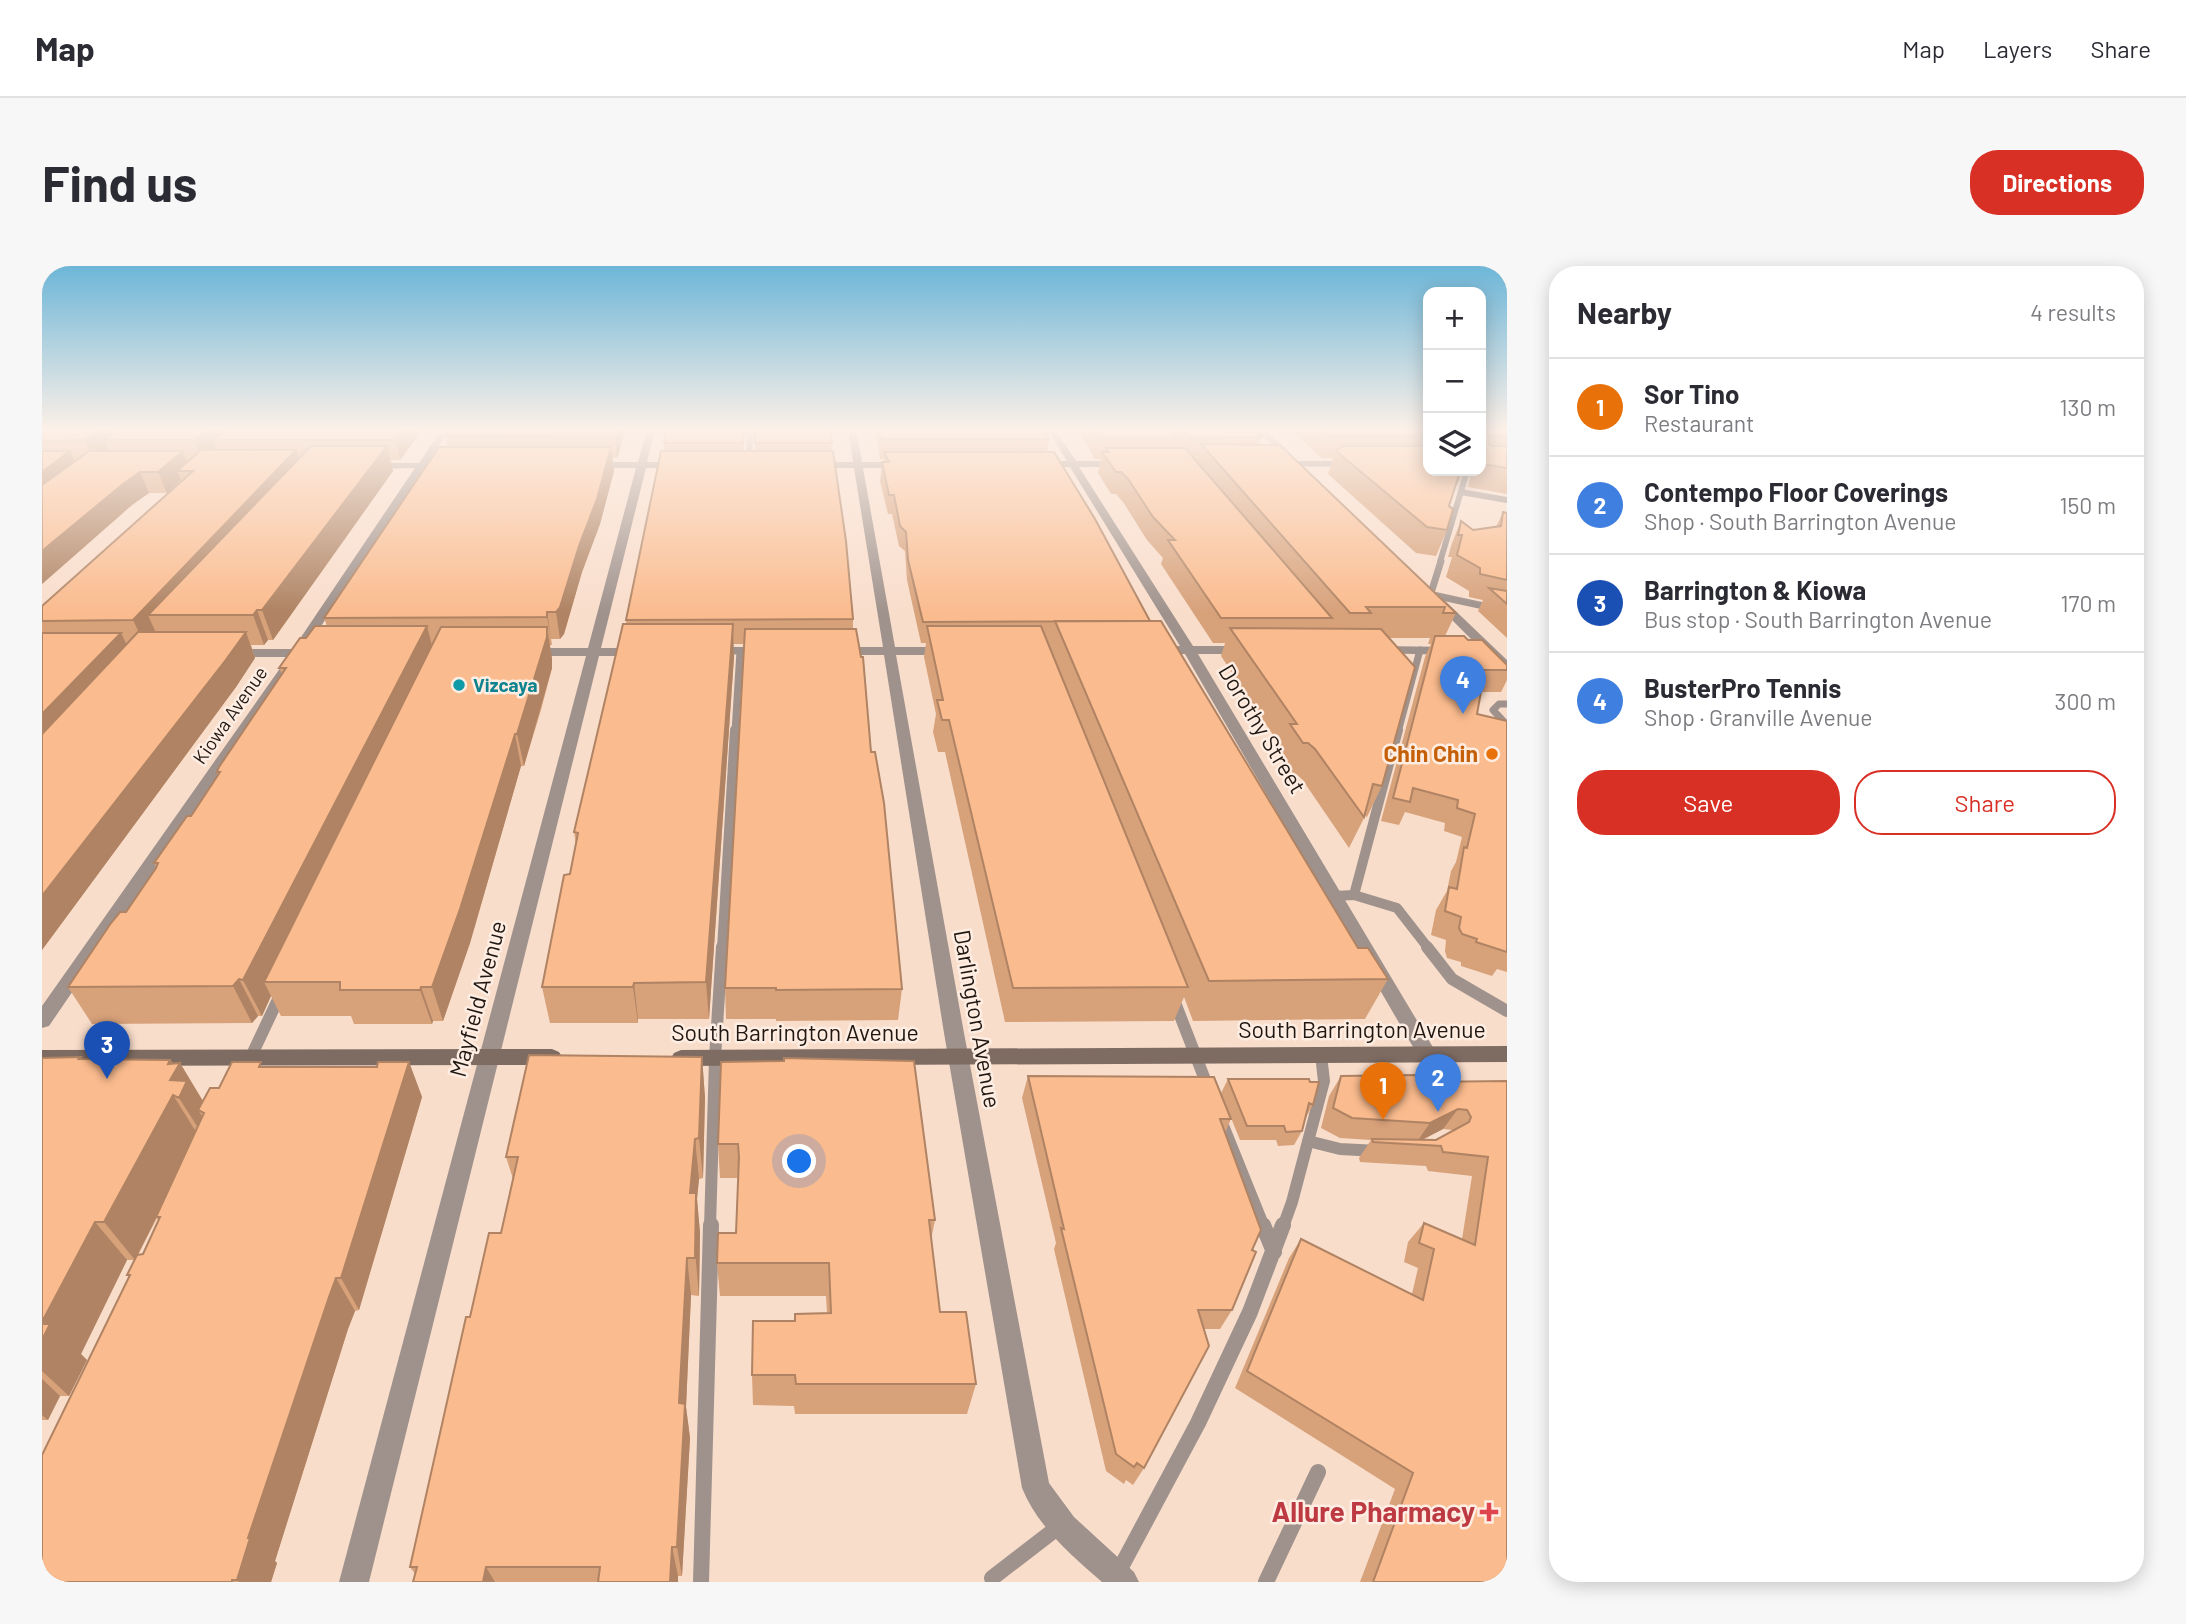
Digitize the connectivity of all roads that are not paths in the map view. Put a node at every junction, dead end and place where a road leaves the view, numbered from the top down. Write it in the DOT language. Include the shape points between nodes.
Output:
graph roads {
  1 [pos="405,490"];
  2 [pos="636,490"];
  3 [pos="863,490"];
  4 [pos="1088,490"];
  5 [pos="1461,492"];
  6 [pos="1507,500"];
  7 [pos="1421,584"];
  8 [pos="1432,594"];
  9 [pos="1507,611"];
  10 [pos="1359,649"];
  11 [pos="1150,650"];
  12 [pos="1189,650"];
  13 [pos="1265,650"];
  14 [pos="1420,650"];
  15 [pos="698,651"];
  16 [pos="740,651"];
  17 [pos="778,651"];
  18 [pos="817,651"];
  19 [pos="890,651"];
  20 [pos="960,651"];
  21 [pos="1490,651"];
  22 [pos="508,652"];
  23 [pos="595,652"];
  24 [pos="656,652"];
  25 [pos="217,653"];
  26 [pos="297,653"];
  27 [pos="318,653"];
  28 [pos="1507,667"];
  29 [pos="1507,704"];
  30 [pos="1507,724"];
  31 [pos="1353,895"];
  32 [pos="1334,896"];
  33 [pos="286,983"];
  34 [pos="1171,992"];
  35 [pos="1507,1011"];
  36 [pos="42,1021"];
  37 [pos="1507,1054"];
  38 [pos="1321,1055"];
  39 [pos="1427,1055"];
  40 [pos="1195,1056"];
  41 [pos="487,1057"];
  42 [pos="570,1057"];
  43 [pos="958,1057"];
  44 [pos="42,1058"];
  45 [pos="662,1058"];
  46 [pos="715,1058"];
  47 [pos="247,1066"];
  48 [pos="1308,1141"];
  49 [pos="1391,1151"];
  50 [pos="1274,1252"];
  51 [pos="1318,1472"];
  52 [pos="1061,1525"];
  53 [pos="992,1578"];
  54 [pos="1118,1580"];
  55 [pos="354,1582"];
  56 [pos="701,1582"];
  57 [pos="1266,1582"];
  1 -- 26 [label="street, Kiowa Avenue"];
  2 -- 23 [label="street, Mayfield Avenue"];
  3 -- 19 [label="street, Darlington Avenue"];
  4 -- 12 [label="street, Dorothy Street"];
  5 -- 6 [label="lane"];
  5 -- 8 [label="lane"];
  7 -- 8 [label="street"];
  8 -- 9 [label="lane"];
  8 -- 21 [label="street"];
  10 -- 14 [label="street"];
  11 -- 12 [label="street"];
  12 -- 13 [label="street"];
  12 -- 32 [label="street, Dorothy Street"];
  14 -- 21 [label="street"];
  14 -- 31 [label="lane"];
  15 -- 16 [label="street"];
  16 -- 17 [label="street"];
  16 -- 46 [label="lane"];
  18 -- 19 [label="street"];
  19 -- 20 [label="street"];
  19 -- 43 [label="street, Darlington Avenue"];
  21 -- 28 [label="street"];
  22 -- 23 [label="street"];
  23 -- 24 [label="street"];
  23 -- 41 [label="street, Mayfield Avenue"];
  25 -- 26 [label="street"];
  26 -- 27 [label="street"];
  26 -- 36 [label="street, Kiowa Avenue"];
  29 -- 30 [label="lane" via="1493,710"];
  31 -- 32 [label="lane"];
  31 -- 35 [label="lane" via="1397,908 1451,979"];
  32 -- 39 [label="street, Dorothy Street"];
  33 -- 47 [label="lane"];
  34 -- 40 [label="lane"];
  37 -- 39 [label="street, South Barrington Avenue"];
  38 -- 39 [label="street, South Barrington Avenue"];
  38 -- 40 [label="street, South Barrington Avenue"];
  38 -- 48 [label="lane" via="1324,1081"];
  40 -- 43 [label="street, South Barrington Avenue"];
  40 -- 50 [label="lane"];
  41 -- 42 [label="street"];
  41 -- 47 [label="street"];
  41 -- 55 [label="street, Mayfield Avenue"];
  43 -- 46 [label="street, South Barrington Avenue"];
  43 -- 52 [label="street, Darlington Avenue" via="1036,1488"];
  44 -- 47 [label="street"];
  45 -- 46 [label="street, South Barrington Avenue"];
  46 -- 56 [label="lane"];
  48 -- 49 [label="lane" via="1340,1149"];
  48 -- 50 [label="lane"];
  50 -- 54 [label="lane" via="1198,1423"];
  51 -- 57 [label="lane"];
  52 -- 53 [label="lane"];
  52 -- 54 [label="street, Darlington Avenue"];
}
